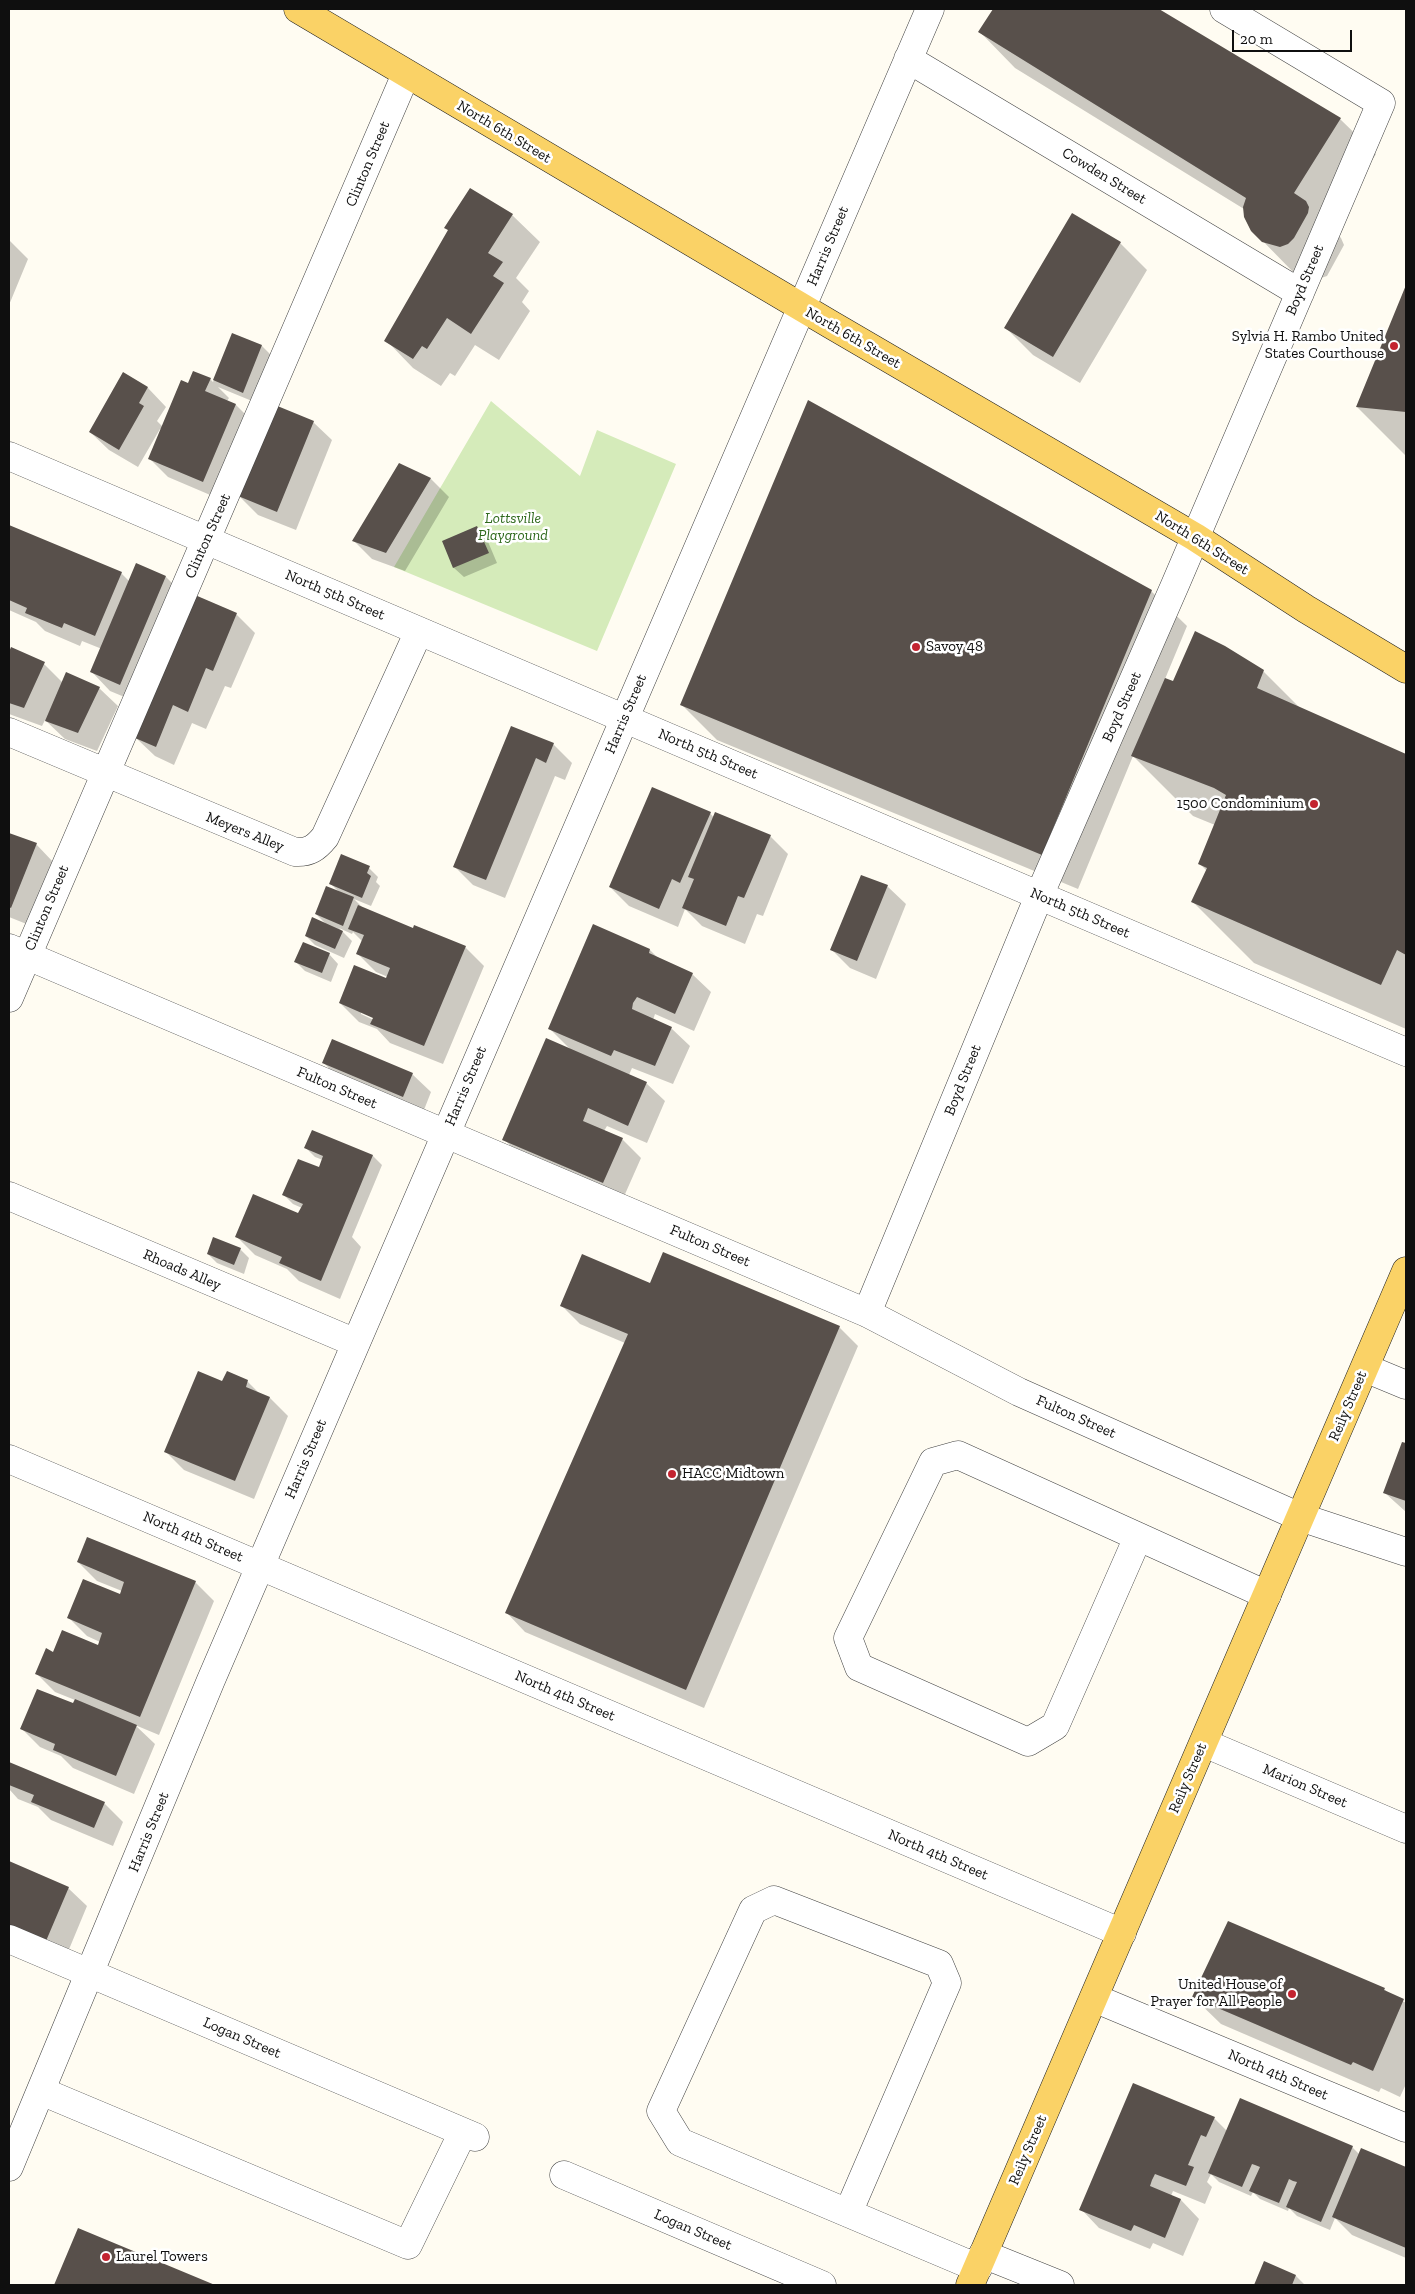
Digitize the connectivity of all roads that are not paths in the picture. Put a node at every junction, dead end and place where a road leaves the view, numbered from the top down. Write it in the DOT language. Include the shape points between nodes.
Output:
graph roads {
  1 [pos="298,9"];
  2 [pos="930,9"];
  3 [pos="1224,9"];
  4 [pos="908,59"];
  5 [pos="406,74"];
  6 [pos="1300,293"];
  7 [pos="802,307"];
  8 [pos="9,456"];
  9 [pos="1195,538"];
  10 [pos="206,540"];
  11 [pos="419,631"];
  12 [pos="1406,669"];
  13 [pos="624,718"];
  14 [pos="9,732"];
  15 [pos="105,774"];
  16 [pos="1039,896"];
  17 [pos="18,952"];
  18 [pos="9,998"];
  19 [pos="1406,1052"];
  20 [pos="446,1134"];
  21 [pos="9,1196"];
  22 [pos="1406,1271"];
  23 [pos="867,1313"];
  24 [pos="356,1343"];
  25 [pos="1364,1368"];
  26 [pos="1406,1385"];
  27 [pos="9,1459"];
  28 [pos="1300,1517"];
  29 [pos="1138,1537"];
  30 [pos="1406,1552"];
  31 [pos="260,1566"];
  32 [pos="1267,1595"];
  33 [pos="1204,1743"];
  34 [pos="1406,1829"];
  35 [pos="1122,1934"];
  36 [pos="9,1939"];
  37 [pos="90,1974"];
  38 [pos="1094,1998"];
  39 [pos="41,2091"];
  40 [pos="1406,2128"];
  41 [pos="9,2167"];
  42 [pos="564,2175"];
  43 [pos="848,2213"];
  44 [pos="977,2269"];
  45 [pos="822,2285"];
  46 [pos="1060,2285"];
  1 -- 5 [label="main road, North 6th Street"];
  2 -- 4 [label="street, Harris Street"];
  3 -- 6 [label="street, Boyd Street" via="1381,103"];
  4 -- 6 [label="street, Cowden Street"];
  4 -- 7 [label="street, Harris Street"];
  5 -- 7 [label="main road, North 6th Street"];
  5 -- 10 [label="street, Clinton Street"];
  6 -- 9 [label="street, Boyd Street"];
  7 -- 9 [label="main road, North 6th Street"];
  7 -- 13 [label="street, Harris Street"];
  8 -- 10 [label="street, North 5th Street"];
  9 -- 12 [label="main road, North 6th Street"];
  9 -- 16 [label="street, Boyd Street"];
  10 -- 11 [label="street, North 5th Street"];
  10 -- 15 [label="street, Clinton Street"];
  11 -- 13 [label="street, North 5th Street"];
  11 -- 15 [label="street, Meyers Alley" via="324,837 309,851 295,852"];
  13 -- 16 [label="street, North 5th Street"];
  13 -- 20 [label="street, Harris Street"];
  14 -- 15 [label="street, Meyers Alley"];
  15 -- 17 [label="street, Clinton Street"];
  16 -- 19 [label="street, North 5th Street"];
  16 -- 23 [label="street, Boyd Street"];
  17 -- 18 [label="street, Clinton Street"];
  17 -- 20 [label="street, Fulton Street"];
  20 -- 23 [label="street, Fulton Street"];
  20 -- 24 [label="street, Harris Street"];
  21 -- 24 [label="street, Rhoads Alley"];
  22 -- 25 [label="main road, Reily Street"];
  23 -- 28 [label="street, Fulton Street" via="1019,1392"];
  24 -- 31 [label="street, Harris Street"];
  25 -- 26 [label="street"];
  25 -- 28 [label="main road, Reily Street"];
  27 -- 31 [label="street, North 4th Street"];
  28 -- 30 [label="street, Fulton Street"];
  28 -- 32 [label="main road, Reily Street"];
  29 -- 29 [label="street" via="958,1455 933,1462 848,1638 859,1667 1028,1742 1055,1726"];
  29 -- 32 [label="street"];
  31 -- 35 [label="street, North 4th Street"];
  31 -- 37 [label="street, Harris Street"];
  32 -- 33 [label="main road, Reily Street"];
  33 -- 34 [label="street, Marion Street"];
  33 -- 35 [label="main road, Reily Street"];
  35 -- 38 [label="main road, Reily Street"];
  36 -- 37 [label="street, Logan Street"];
  37 -- 39 [label="street, Harris Street"];
  37 -- 39 [label="street, Logan Street" via="469,2134 408,2246"];
  38 -- 40 [label="street, North 4th Street"];
  38 -- 44 [label="main road, Reily Street"];
  39 -- 41 [label="street, Harris Street"];
  42 -- 45 [label="street, Logan Street"];
  43 -- 43 [label="street" via="680,2142 661,2110 753,1910 774,1900 939,1964 947,1983"];
  43 -- 44 [label="street"];
  44 -- 46 [label="street"];
}
